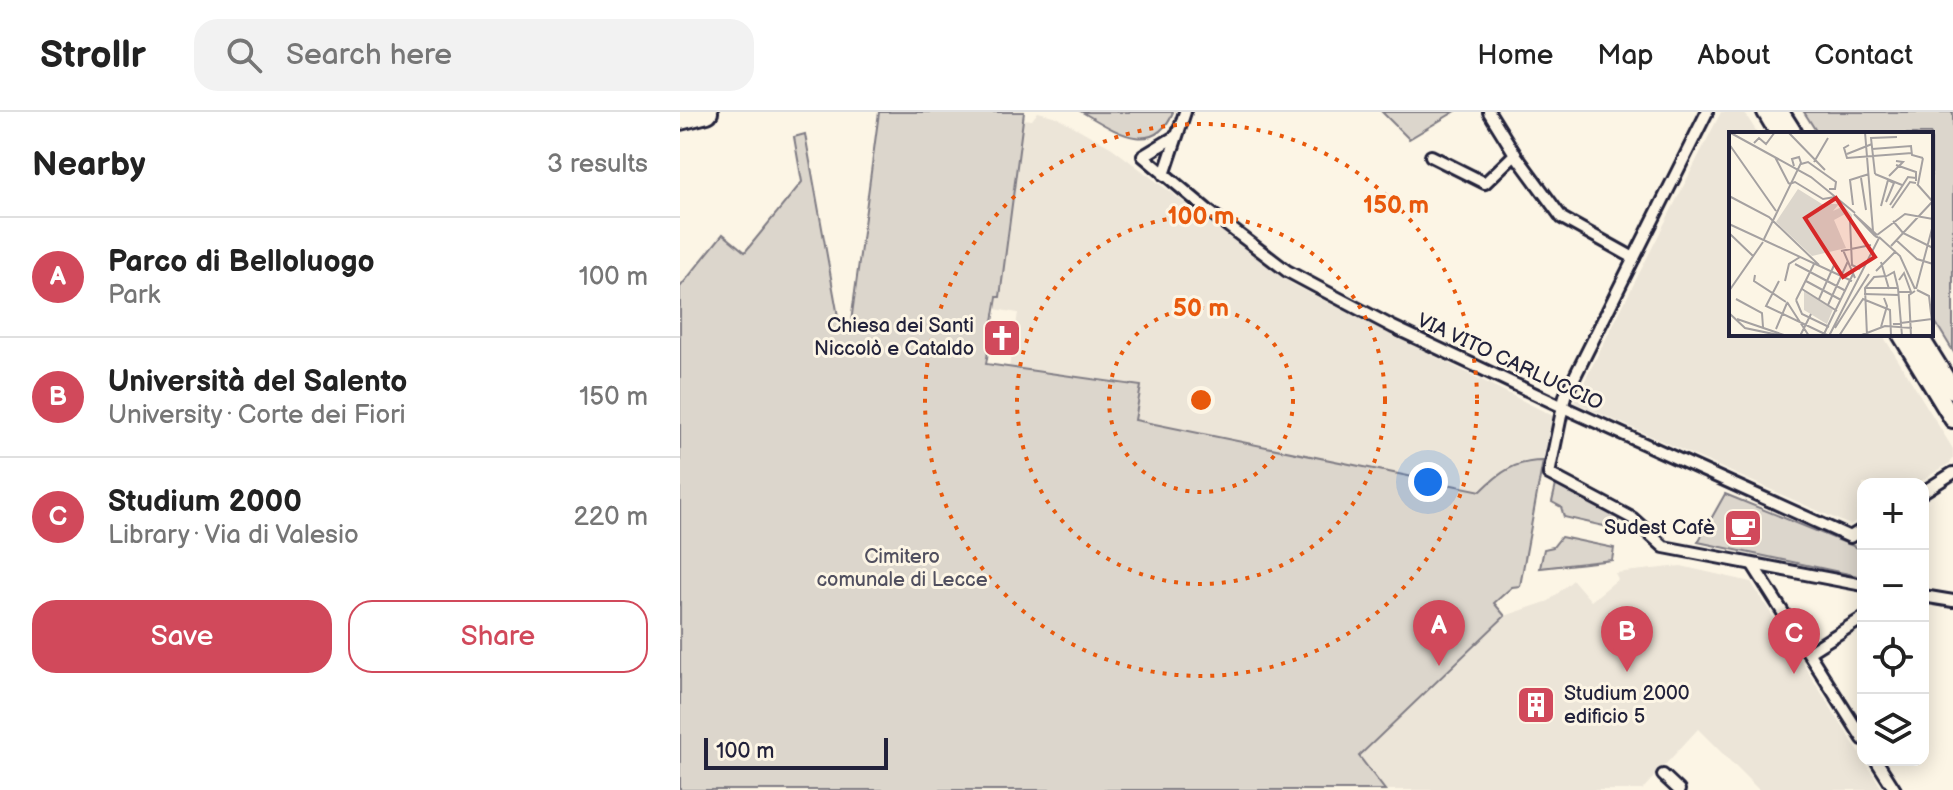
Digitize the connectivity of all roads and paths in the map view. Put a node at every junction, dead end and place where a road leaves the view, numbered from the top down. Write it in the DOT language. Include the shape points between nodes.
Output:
graph roads {
  1 [pos="707,112"];
  2 [pos="1185,112"];
  3 [pos="1489,112"];
  4 [pos="1707,112"];
  5 [pos="1766,112"];
  6 [pos="1780,112"];
  7 [pos="680,119"];
  8 [pos="1778,132"];
  9 [pos="1793,132"];
  10 [pos="1176,136"];
  11 [pos="1515,154"];
  12 [pos="1431,156"];
  13 [pos="1164,175"];
  14 [pos="1634,258"];
  15 [pos="1902,336"];
  16 [pos="1919,336"];
  17 [pos="1953,390"];
  18 [pos="1563,407"];
  19 [pos="1953,419"];
  20 [pos="1953,473"];
  21 [pos="1929,488"];
  22 [pos="1857,533"];
  23 [pos="1753,565"];
  24 [pos="1857,584"];
  25 [pos="1929,597"];
  26 [pos="1953,601"];
  27 [pos="1857,622"];
  28 [pos="1809,652"];
  29 [pos="1857,729"];
  30 [pos="1880,766"];
  31 [pos="1663,775"];
  32 [pos="1679,790"];
  33 [pos="1895,790"];
  1 -- 7 [label="highway"];
  2 -- 10 [label="street"];
  3 -- 11 [label="street"];
  4 -- 14 [label="street"];
  5 -- 8 [label="main road"];
  6 -- 9 [label="main road"];
  10 -- 13 [label="street"];
  10 -- 13 [label="street, VIA VITO CARLUCCIO" via="1143,156"];
  11 -- 12 [label="street" via="1485,183"];
  11 -- 14 [label="street" via="1562,218"];
  13 -- 18 [label="street, VIA VITO CARLUCCIO" via="1287,271"];
  14 -- 18 [label="street"];
  15 -- 19 [label="main road"];
  16 -- 17 [label="main road"];
  18 -- 22 [label="street, VIA VITO CARLUCCIO" via="1850,537"];
  18 -- 23 [label="street" via="1549,474 1632,518 1664,547"];
  20 -- 21 [label="street"];
  23 -- 24 [label="street"];
  23 -- 28 [label="street"];
  25 -- 26 [label="street"];
  27 -- 28 [label="street"];
  28 -- 29 [label="street"];
  30 -- 33 [label="street"];
  31 -- 32 [label="street"];
}
